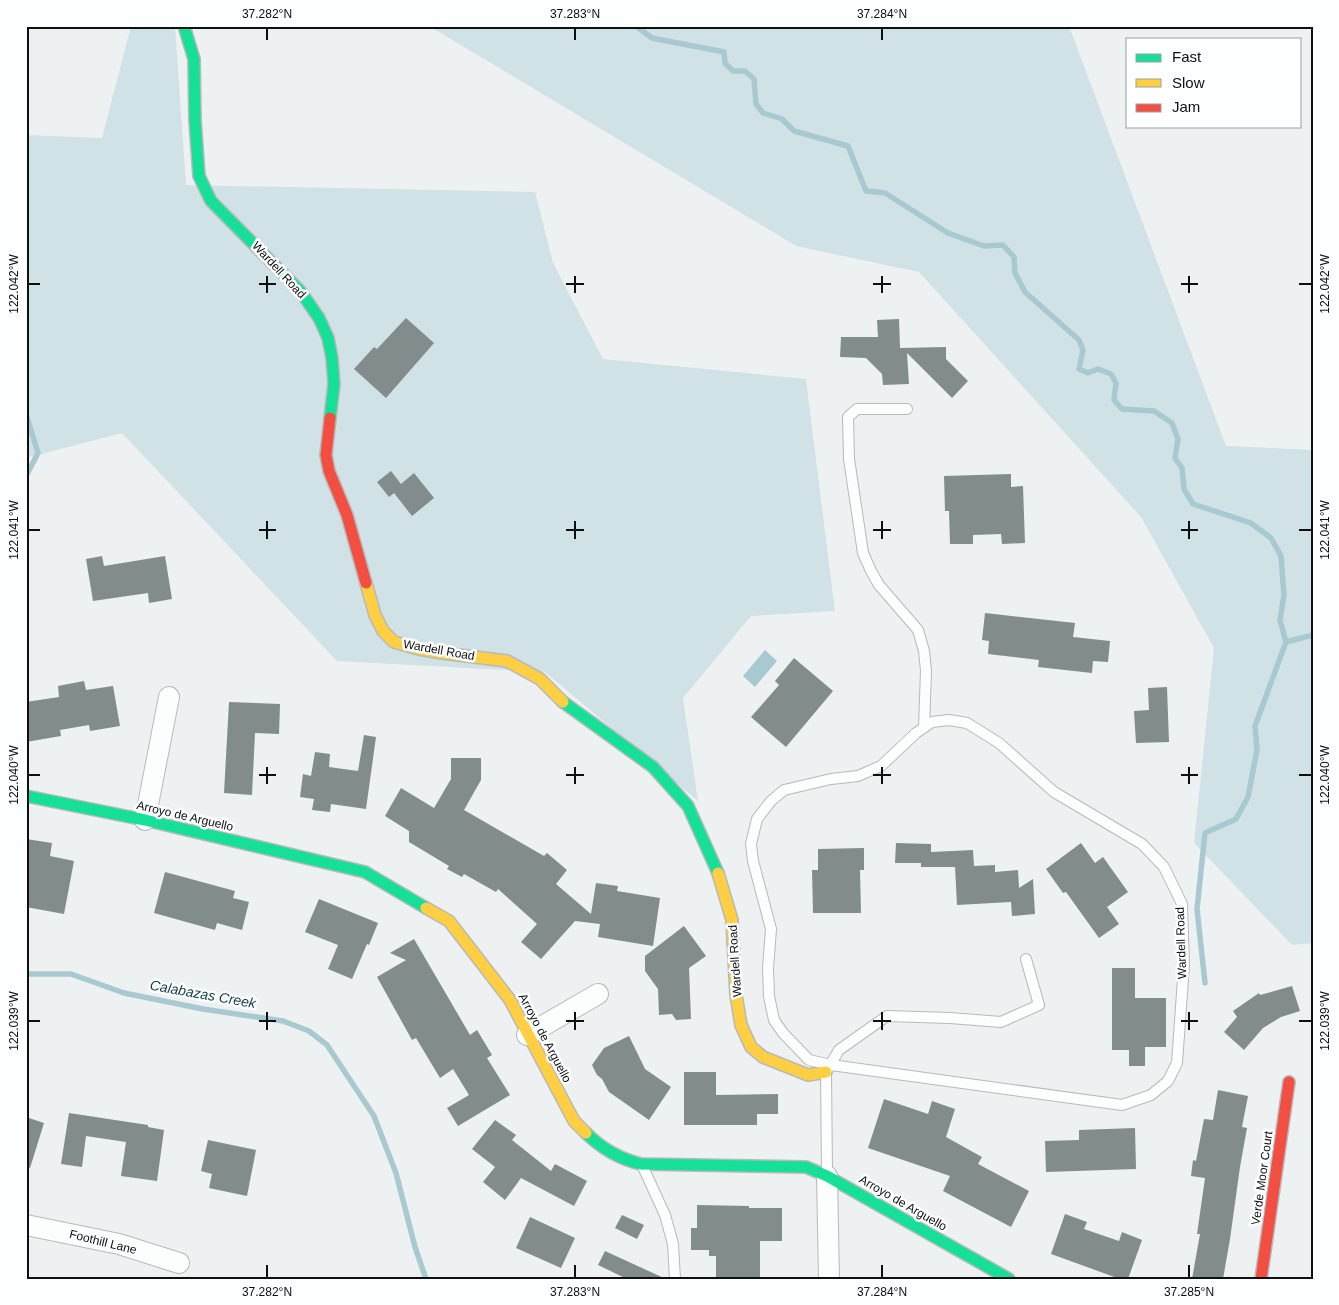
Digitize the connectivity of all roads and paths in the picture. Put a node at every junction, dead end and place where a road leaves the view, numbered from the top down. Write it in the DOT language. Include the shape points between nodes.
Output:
graph roads {
  1 [pos="184,26"];
  2 [pos="907,409"];
  3 [pos="168,697"];
  4 [pos="924,727"];
  5 [pos="26,796"];
  6 [pos="144,820"];
  7 [pos="1026,959"];
  8 [pos="598,994"];
  9 [pos="528,1035"];
  10 [pos="828,1069"];
  11 [pos="1289,1082"];
  12 [pos="641,1164"];
  13 [pos="827,1176"];
  14 [pos="26,1225"];
  15 [pos="179,1263"];
  16 [pos="675,1279"];
  17 [pos="829,1279"];
  18 [pos="1009,1279"];
  19 [pos="1262,1279"];
  1 -- 10 [label="street, Wardell Road" via="194,59 199,176 211,201 301,292 328,338 334,384 326,455 329,471 347,515 375,615 383,630 394,642 419,649 507,660 540,679 566,704 653,767 688,806 717,869 732,920 741,1025 751,1047 763,1057 808,1075"];
  2 -- 4 [label="lane" via="857,408 848,417 849,459 863,554 879,585 918,630 924,651"];
  3 -- 6 [label="street"];
  4 -- 10 [label="lane, Wardell Road" via="881,766 858,776 784,790 757,819 751,844 771,929 768,968 774,1020 809,1060"];
  4 -- 10 [label="lane, Wardell Road" via="932,722 950,720 967,723 999,743 1054,792 1142,844 1164,867 1182,904 1184,964 1177,1063 1168,1081 1151,1095 1122,1106"];
  5 -- 6 [label="street, Arroyo de Arguello"];
  6 -- 9 [label="street, Arroyo de Arguello" via="365,872 448,921 510,1000"];
  7 -- 10 [label="lane" via="1039,1005 1001,1022 887,1016 839,1050"];
  8 -- 9 [label="street"];
  9 -- 12 [label="street, Arroyo de Arguello" via="574,1121 594,1141 628,1161"];
  10 -- 13 [label="lane"];
  11 -- 19 [label="street, Verde Moor Court"];
  12 -- 13 [label="street, Arroyo de Arguello" via="806,1167"];
  12 -- 16 [label="lane" via="665,1215"];
  13 -- 17 [label="street"];
  13 -- 18 [label="street, Arroyo de Arguello"];
  14 -- 15 [label="street, Foothill Lane" via="119,1244"];
}
